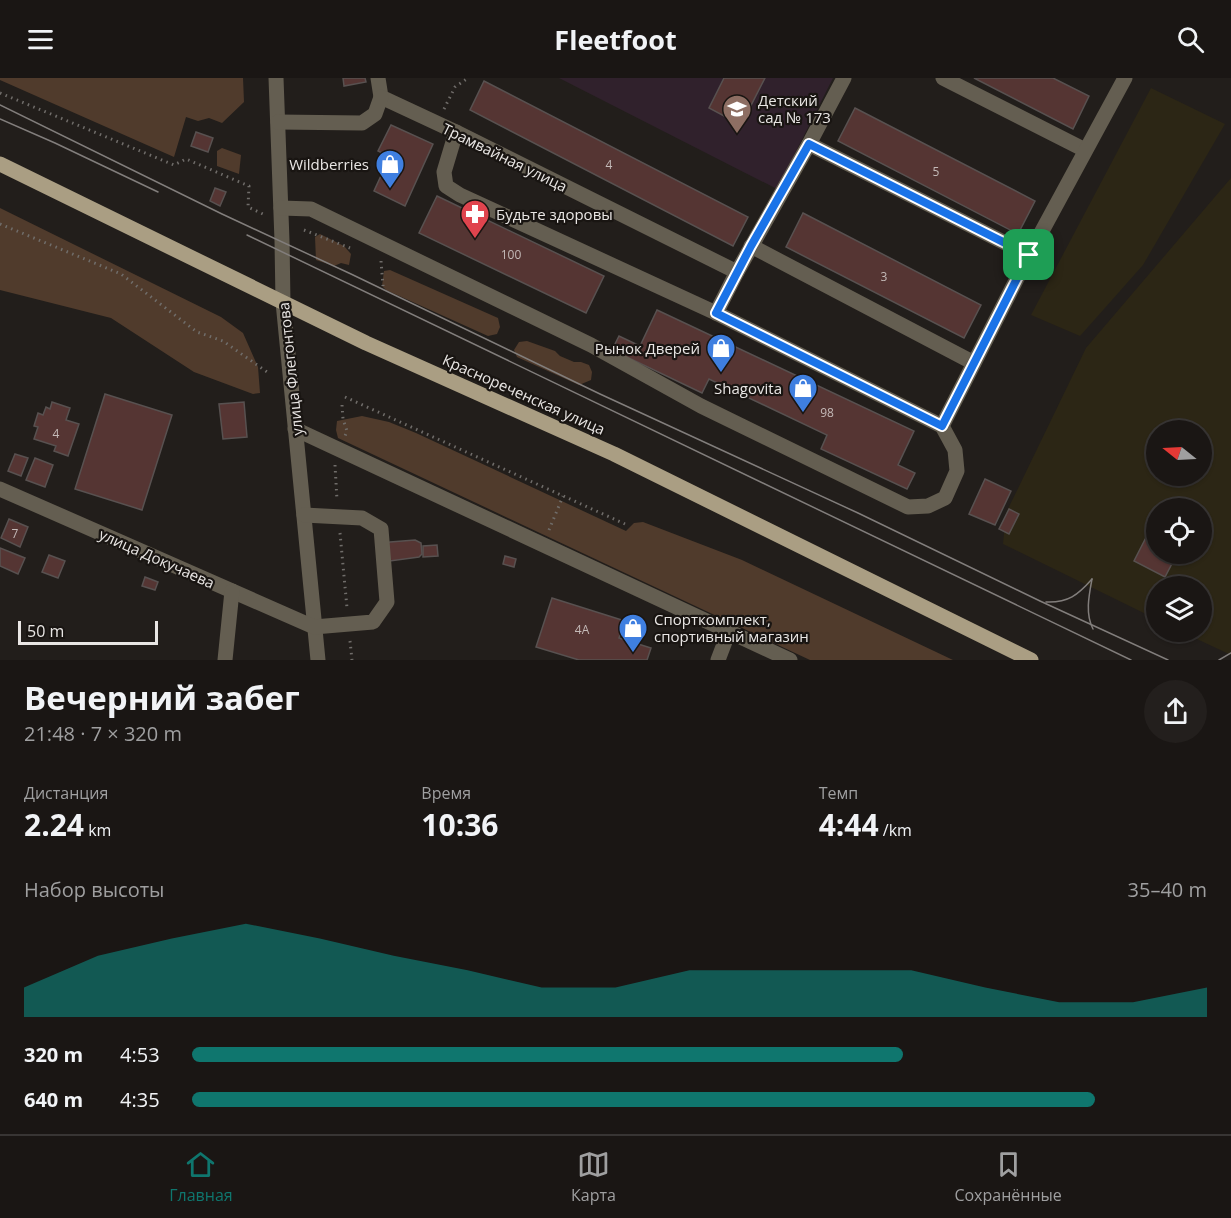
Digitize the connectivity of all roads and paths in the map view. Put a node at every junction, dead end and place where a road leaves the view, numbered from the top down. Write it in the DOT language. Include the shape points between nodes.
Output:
graph roads {
  1 [pos="276,78"];
  2 [pos="378,78"];
  3 [pos="468,78"];
  4 [pos="844,78"];
  5 [pos="943,78"];
  6 [pos="1125,78"];
  7 [pos="0,93"];
  8 [pos="381,97"];
  9 [pos="278,122"];
  10 [pos="437,123"];
  11 [pos="456,132"];
  12 [pos="809,144"];
  13 [pos="1085,150"];
  14 [pos="0,164"];
  15 [pos="281,208"];
  16 [pos="267,216"];
  17 [pos="0,224"];
  18 [pos="304,230"];
  19 [pos="751,246"];
  20 [pos="359,252"];
  21 [pos="1029,255"];
  22 [pos="381,261"];
  23 [pos="737,272"];
  24 [pos="383,286"];
  25 [pos="283,302"];
  26 [pos="716,313"];
  27 [pos="974,363"];
  28 [pos="270,374"];
  29 [pos="345,397"];
  30 [pos="942,426"];
  31 [pos="295,429"];
  32 [pos="0,489"];
  33 [pos="563,496"];
  34 [pos="304,515"];
  35 [pos="625,524"];
  36 [pos="543,544"];
  37 [pos="232,591"];
  38 [pos="314,627"];
  39 [pos="729,631"];
  40 [pos="225,660"];
  41 [pos="318,660"];
  42 [pos="718,660"];
  43 [pos="790,660"];
  44 [pos="1031,660"];
  1 -- 9 [label="street, улица Флегонтова"];
  2 -- 8 [label="street"];
  3 -- 10 [label="path" via="455,87"];
  4 -- 12 [label="street"];
  5 -- 13 [label="street"];
  6 -- 13 [label="street"];
  7 -- 16 [label="path" via="174,165 186,159 249,186 248,207"];
  8 -- 9 [label="street" via="375,114 362,123"];
  8 -- 10 [label="street, Трамвайная улица"];
  9 -- 15 [label="street, улица Флегонтова"];
  10 -- 11 [label="street, Трамвайная улица"];
  11 -- 23 [label="street, Трамвайная улица"];
  11 -- 26 [label="street" via="444,172 446,186"];
  12 -- 19 [label="street"];
  12 -- 21 [label="street"];
  13 -- 21 [label="street"];
  14 -- 25 [label="main road, Краснореченская улица"];
  15 -- 25 [label="street, улица Флегонтова"];
  15 -- 30 [label="street" via="311,209 322,214 591,345 701,406 908,507 928,506 945,498 957,471 955,450"];
  17 -- 28 [label="path" via="121,274 197,332 223,341"];
  18 -- 20 [label="path"];
  19 -- 23 [label="street"];
  19 -- 27 [label="street"];
  21 -- 27 [label="street"];
  22 -- 24 [label="path"];
  23 -- 26 [label="street"];
  25 -- 31 [label="street, улица Флегонтова"];
  25 -- 44 [label="main road, Краснореченская улица" via="614,454"];
  26 -- 30 [label="street"];
  27 -- 30 [label="street"];
  29 -- 33 [label="path"];
  31 -- 34 [label="street, улица Флегонтова"];
  31 -- 36 [label="street"];
  32 -- 37 [label="street, улица Докучаева"];
  33 -- 35 [label="path"];
  33 -- 36 [label="path"];
  34 -- 38 [label="street, улица Флегонтова"];
  34 -- 38 [label="street" via="362,518 381,529 387,602 373,622"];
  36 -- 39 [label="street"];
  37 -- 38 [label="street, улица Докучаева"];
  37 -- 40 [label="street"];
  38 -- 41 [label="street, улица Флегонтова"];
  39 -- 42 [label="street"];
  39 -- 43 [label="street"];
}
